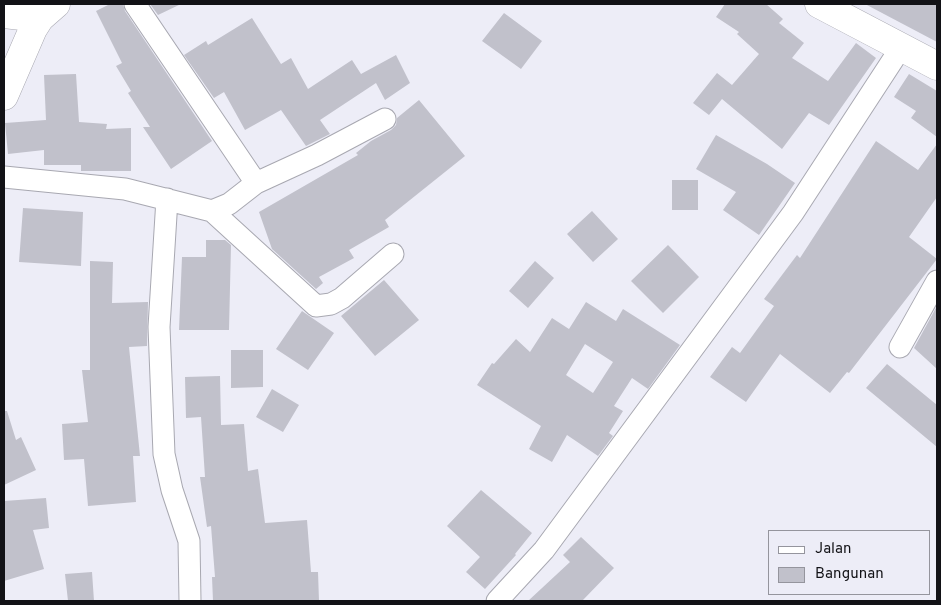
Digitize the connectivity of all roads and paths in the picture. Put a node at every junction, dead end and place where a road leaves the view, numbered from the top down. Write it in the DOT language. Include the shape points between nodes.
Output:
graph roads {
  1 [pos="135,4"];
  2 [pos="819,4"];
  3 [pos="48,11"];
  4 [pos="4,14"];
  5 [pos="902,46"];
  6 [pos="937,66"];
  7 [pos="4,96"];
  8 [pos="385,119"];
  9 [pos="4,177"];
  10 [pos="256,183"];
  11 [pos="167,199"];
  12 [pos="212,211"];
  13 [pos="393,254"];
  14 [pos="937,280"];
  15 [pos="900,346"];
  16 [pos="190,601"];
  17 [pos="497,601"];
  1 -- 10 [label="street"];
  2 -- 5 [label="street"];
  3 -- 4 [label="street"];
  3 -- 7 [label="street" via="33,29"];
  5 -- 6 [label="street"];
  5 -- 17 [label="street" via="781,228 556,534"];
  8 -- 10 [label="street"];
  9 -- 11 [label="street" via="125,189"];
  10 -- 12 [label="street" via="229,204"];
  11 -- 12 [label="street"];
  11 -- 16 [label="street" via="159,327 164,454 189,541"];
  12 -- 13 [label="street" via="316,306 342,298"];
  14 -- 15 [label="street"];
}
